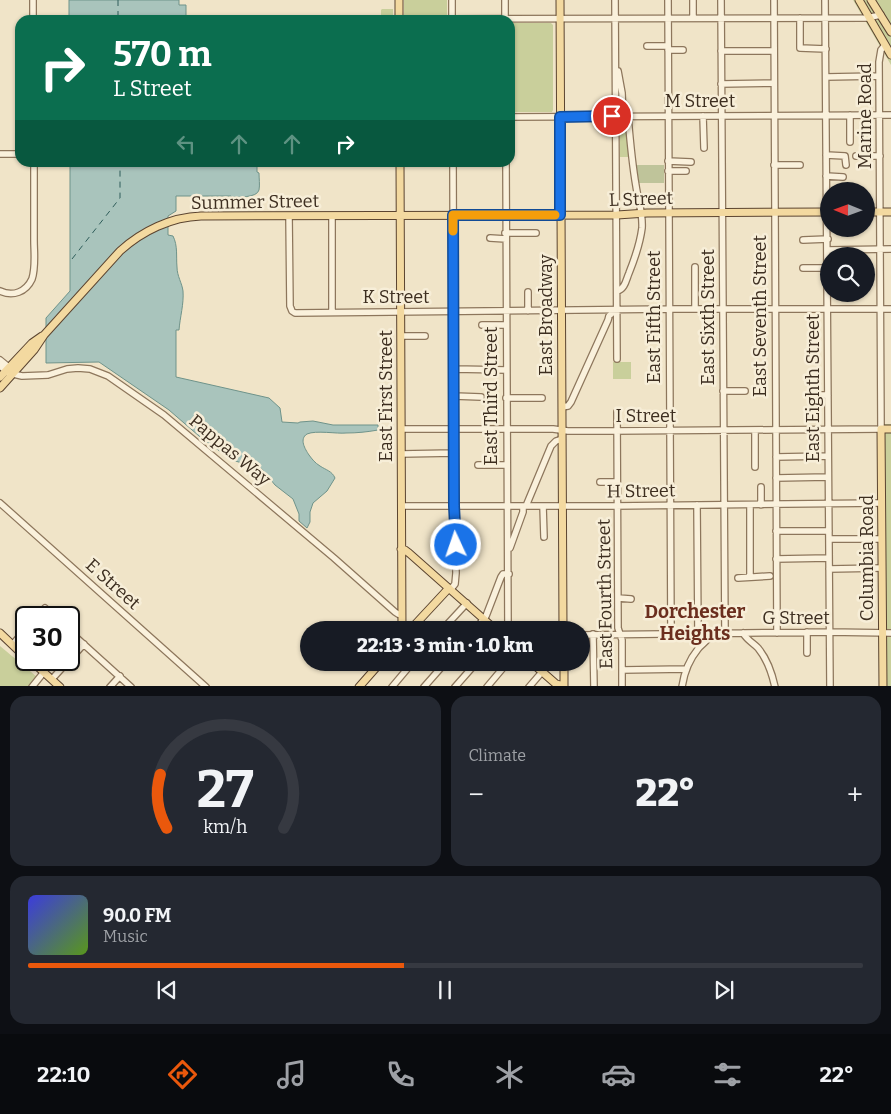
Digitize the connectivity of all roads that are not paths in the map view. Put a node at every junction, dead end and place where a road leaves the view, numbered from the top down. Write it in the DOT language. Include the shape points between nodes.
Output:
graph roads {
  1 [pos="33,0"];
  2 [pos="399,0"];
  3 [pos="452,0"];
  4 [pos="505,0"];
  5 [pos="560,0"];
  6 [pos="615,0"];
  7 [pos="668,0"];
  8 [pos="693,0"];
  9 [pos="721,0"];
  10 [pos="774,0"];
  11 [pos="825,0"];
  12 [pos="859,0"];
  13 [pos="872,0"];
  14 [pos="881,14"];
  15 [pos="34,15"];
  16 [pos="399,15"];
  17 [pos="452,15"];
  18 [pos="505,15"];
  19 [pos="615,18"];
  20 [pos="668,18"];
  21 [pos="693,18"];
  22 [pos="721,18"];
  23 [pos="774,18"];
  24 [pos="800,18"];
  25 [pos="825,18"];
  26 [pos="870,18"];
  27 [pos="515,19"];
  28 [pos="560,19"];
  29 [pos="891,32"];
  30 [pos="885,45"];
  31 [pos="647,46"];
  32 [pos="668,48"];
  33 [pos="826,49"];
  34 [pos="683,50"];
  35 [pos="721,51"];
  36 [pos="774,51"];
  37 [pos="891,55"];
  38 [pos="879,76"];
  39 [pos="826,77"];
  40 [pos="774,83"];
  41 [pos="721,84"];
  42 [pos="850,115"];
  43 [pos="879,115"];
  44 [pos="891,115"];
  45 [pos="622,116"];
  46 [pos="668,116"];
  47 [pos="703,116"];
  48 [pos="721,116"];
  49 [pos="774,116"];
  50 [pos="826,116"];
  51 [pos="515,117"];
  52 [pos="560,117"];
  53 [pos="850,142"];
  54 [pos="704,148"];
  55 [pos="0,154"];
  56 [pos="15,154"];
  57 [pos="826,156"];
  58 [pos="856,156"];
  59 [pos="880,156"];
  60 [pos="668,161"];
  61 [pos="691,162"];
  62 [pos="800,164"];
  63 [pos="774,165"];
  64 [pos="846,165"];
  65 [pos="34,167"];
  66 [pos="400,167"];
  67 [pos="453,167"];
  68 [pos="506,167"];
  69 [pos="668,171"];
  70 [pos="686,171"];
  71 [pos="826,176"];
  72 [pos="843,177"];
  73 [pos="826,182"];
  74 [pos="722,212"];
  75 [pos="774,212"];
  76 [pos="820,212"];
  77 [pos="875,212"];
  78 [pos="880,212"];
  79 [pos="891,212"];
  80 [pos="642,213"];
  81 [pos="669,213"];
  82 [pos="453,215"];
  83 [pos="505,215"];
  84 [pos="560,215"];
  85 [pos="617,215"];
  86 [pos="289,216"];
  87 [pos="332,216"];
  88 [pos="401,216"];
  89 [pos="536,233"];
  90 [pos="506,236"];
  91 [pos="490,238"];
  92 [pos="828,239"];
  93 [pos="803,240"];
  94 [pos="828,247"];
  95 [pos="875,249"];
  96 [pos="880,249"];
  97 [pos="891,249"];
  98 [pos="695,267"];
  99 [pos="803,268"];
  100 [pos="820,268"];
  101 [pos="617,291"];
  102 [pos="2,292"];
  103 [pos="528,292"];
  104 [pos="827,302"];
  105 [pos="880,308"];
  106 [pos="891,308"];
  107 [pos="669,309"];
  108 [pos="695,309"];
  109 [pos="723,309"];
  110 [pos="775,309"];
  111 [pos="827,309"];
  112 [pos="561,310"];
  113 [pos="616,310"];
  114 [pos="454,311"];
  115 [pos="506,311"];
  116 [pos="528,311"];
  117 [pos="332,312"];
  118 [pos="401,312"];
  119 [pos="482,325"];
  120 [pos="506,325"];
  121 [pos="401,336"];
  122 [pos="425,336"];
  123 [pos="617,359"];
  124 [pos="0,360"];
  125 [pos="7,370"];
  126 [pos="454,370"];
  127 [pos="506,370"];
  128 [pos="0,377"];
  129 [pos="0,388"];
  130 [pos="723,391"];
  131 [pos="746,391"];
  132 [pos="810,395"];
  133 [pos="828,395"];
  134 [pos="454,396"];
  135 [pos="481,397"];
  136 [pos="506,398"];
  137 [pos="542,398"];
  138 [pos="562,407"];
  139 [pos="617,412"];
  140 [pos="506,428"];
  141 [pos="881,428"];
  142 [pos="401,429"];
  143 [pos="454,429"];
  144 [pos="776,429"];
  145 [pos="828,429"];
  146 [pos="891,429"];
  147 [pos="562,430"];
  148 [pos="670,430"];
  149 [pos="723,430"];
  150 [pos="755,430"];
  151 [pos="617,431"];
  152 [pos="562,439"];
  153 [pos="454,453"];
  154 [pos="401,454"];
  155 [pos="828,456"];
  156 [pos="776,457"];
  157 [pos="478,465"];
  158 [pos="507,465"];
  159 [pos="755,467"];
  160 [pos="828,477"];
  161 [pos="776,478"];
  162 [pos="600,482"];
  163 [pos="617,482"];
  164 [pos="760,487"];
  165 [pos="0,503"];
  166 [pos="882,503"];
  167 [pos="776,504"];
  168 [pos="828,504"];
  169 [pos="670,505"];
  170 [pos="696,505"];
  171 [pos="724,505"];
  172 [pos="750,505"];
  173 [pos="761,505"];
  174 [pos="401,506"];
  175 [pos="454,506"];
  176 [pos="507,506"];
  177 [pos="524,506"];
  178 [pos="543,506"];
  179 [pos="562,506"];
  180 [pos="618,506"];
  181 [pos="776,531"];
  182 [pos="828,531"];
  183 [pos="544,537"];
  184 [pos="882,539"];
  185 [pos="829,540"];
  186 [pos="402,549"];
  187 [pos="509,558"];
  188 [pos="829,558"];
  189 [pos="776,559"];
  190 [pos="882,568"];
  191 [pos="829,569"];
  192 [pos="508,574"];
  193 [pos="770,576"];
  194 [pos="750,577"];
  195 [pos="738,578"];
  196 [pos="450,588"];
  197 [pos="618,598"];
  198 [pos="631,599"];
  199 [pos="467,603"];
  200 [pos="402,615"];
  201 [pos="484,619"];
  202 [pos="402,621"];
  203 [pos="419,621"];
  204 [pos="450,621"];
  205 [pos="508,621"];
  206 [pos="563,621"];
  207 [pos="807,632"];
  208 [pos="829,632"];
  209 [pos="0,633"];
  210 [pos="724,633"];
  211 [pos="743,633"];
  212 [pos="776,633"];
  213 [pos="883,633"];
  214 [pos="891,633"];
  215 [pos="590,634"];
  216 [pos="593,634"];
  217 [pos="620,634"];
  218 [pos="671,634"];
  219 [pos="698,634"];
  220 [pos="711,634"];
  221 [pos="80,640"];
  222 [pos="15,642"];
  223 [pos="13,644"];
  224 [pos="84,644"];
  225 [pos="807,653"];
  226 [pos="686,669"];
  227 [pos="622,670"];
  228 [pos="373,671"];
  229 [pos="405,671"];
  230 [pos="438,671"];
  231 [pos="469,671"];
  232 [pos="500,671"];
  233 [pos="564,671"];
  234 [pos="44,672"];
  235 [pos="542,672"];
  236 [pos="120,676"];
  237 [pos="52,680"];
  238 [pos="32,686"];
  239 [pos="60,686"];
  240 [pos="110,686"];
  241 [pos="131,686"];
  242 [pos="206,686"];
  243 [pos="359,686"];
  244 [pos="392,686"];
  245 [pos="424,686"];
  246 [pos="455,686"];
  247 [pos="487,686"];
  248 [pos="528,686"];
  249 [pos="564,686"];
  250 [pos="594,686"];
  251 [pos="622,686"];
  252 [pos="682,686"];
  253 [pos="775,686"];
  254 [pos="830,686"];
  255 [pos="883,686"];
  1 -- 15 [label="street"];
  2 -- 16 [label="main road"];
  3 -- 17 [label="street"];
  4 -- 18 [label="street"];
  5 -- 28 [label="main road, East Broadway"];
  6 -- 19 [label="street"];
  7 -- 20 [label="street, East Fifth Street"];
  8 -- 21 [label="street"];
  9 -- 22 [label="street, East Sixth Street"];
  10 -- 23 [label="street, East Seventh Street"];
  11 -- 25 [label="street, East Eighth Street"];
  12 -- 26 [label="main road"];
  13 -- 14 [label="main road"];
  14 -- 26 [label="street"];
  14 -- 29 [label="main road"];
  19 -- 20 [label="street"];
  19 -- 28 [label="street"];
  19 -- 45 [label="street"];
  20 -- 21 [label="street"];
  20 -- 32 [label="street, East Fifth Street"];
  21 -- 22 [label="street"];
  22 -- 23 [label="street"];
  22 -- 35 [label="street, East Sixth Street"];
  23 -- 24 [label="street"];
  23 -- 36 [label="street, East Seventh Street"];
  24 -- 25 [label="street"];
  24 -- 33 [label="street" via="800,48"];
  25 -- 26 [label="street"];
  25 -- 33 [label="street, East Eighth Street"];
  26 -- 30 [label="main road"];
  27 -- 28 [label="street"];
  28 -- 52 [label="main road, East Broadway"];
  30 -- 37 [label="main road"];
  30 -- 38 [label="street, Marine Road" via="880,56"];
  31 -- 32 [label="street"];
  32 -- 34 [label="street"];
  32 -- 46 [label="street, East Fifth Street"];
  33 -- 39 [label="street, East Eighth Street"];
  35 -- 36 [label="street"];
  35 -- 41 [label="street, East Sixth Street"];
  36 -- 40 [label="street, East Seventh Street"];
  38 -- 39 [label="street"];
  38 -- 43 [label="street, Marine Road"];
  39 -- 50 [label="street, East Eighth Street"];
  40 -- 41 [label="street"];
  40 -- 49 [label="street, East Seventh Street"];
  41 -- 48 [label="street, East Sixth Street"];
  42 -- 43 [label="street, M Street"];
  42 -- 50 [label="street, M Street"];
  42 -- 53 [label="street"];
  43 -- 44 [label="street, M Street"];
  43 -- 59 [label="street, Marine Road"];
  45 -- 46 [label="street, M Street"];
  45 -- 52 [label="street, M Street"];
  45 -- 80 [label="street"];
  45 -- 85 [label="street"];
  46 -- 47 [label="street, M Street"];
  46 -- 60 [label="street, East Fifth Street"];
  47 -- 48 [label="street, M Street"];
  47 -- 54 [label="street"];
  48 -- 49 [label="street, M Street"];
  48 -- 74 [label="street, East Sixth Street"];
  49 -- 50 [label="street, M Street"];
  49 -- 63 [label="street, East Seventh Street"];
  50 -- 57 [label="street, East Eighth Street"];
  51 -- 52 [label="street, M Street"];
  52 -- 84 [label="main road, East Broadway"];
  55 -- 56 [label="street"];
  57 -- 64 [label="street" via="846,156"];
  57 -- 71 [label="street, East Eighth Street"];
  58 -- 59 [label="street"];
  59 -- 78 [label="street, Marine Road"];
  60 -- 61 [label="street"];
  60 -- 69 [label="street, East Fifth Street"];
  62 -- 63 [label="street"];
  63 -- 75 [label="street, East Seventh Street"];
  65 -- 102 [label="street" via="33,274 28,286 22,290"];
  66 -- 88 [label="main road, East First Street"];
  67 -- 82 [label="street"];
  68 -- 83 [label="street, East Third Street"];
  69 -- 70 [label="street"];
  69 -- 81 [label="street, East Fifth Street"];
  71 -- 72 [label="street"];
  71 -- 73 [label="street, East Eighth Street"];
  74 -- 75 [label="main road, L Street"];
  74 -- 81 [label="main road, L Street"];
  74 -- 109 [label="street, East Sixth Street"];
  75 -- 76 [label="main road, L Street"];
  75 -- 110 [label="street, East Seventh Street"];
  77 -- 78 [label="main road"];
  78 -- 79 [label="main road"];
  78 -- 96 [label="street, Marine Road"];
  80 -- 81 [label="main road, L Street"];
  80 -- 85 [label="main road, L Street"];
  80 -- 101 [label="street" via="637,252 623,287"];
  81 -- 107 [label="street, East Fifth Street"];
  82 -- 83 [label="main road, L Street"];
  82 -- 88 [label="main road, Summer Street"];
  82 -- 114 [label="street"];
  83 -- 84 [label="main road, L Street"];
  83 -- 90 [label="street, East Third Street"];
  84 -- 85 [label="main road, L Street"];
  84 -- 112 [label="main road, East Broadway"];
  85 -- 101 [label="street"];
  86 -- 87 [label="main road, Summer Street"];
  86 -- 117 [label="street, K Street" via="292,312"];
  86 -- 125 [label="main road, Summer Street" via="188,217 146,232 124,247"];
  87 -- 88 [label="main road, Summer Street"];
  87 -- 117 [label="street"];
  88 -- 118 [label="main road, East First Street"];
  89 -- 90 [label="street"];
  90 -- 91 [label="street"];
  90 -- 115 [label="street, East Third Street"];
  92 -- 93 [label="street"];
  92 -- 94 [label="street, East Eighth Street"];
  95 -- 96 [label="street"];
  96 -- 97 [label="street"];
  96 -- 105 [label="street, Marine Road"];
  98 -- 108 [label="street"];
  99 -- 100 [label="street"];
  101 -- 113 [label="street"];
  103 -- 116 [label="street"];
  104 -- 111 [label="street, East Eighth Street"];
  105 -- 106 [label="street, K Street"];
  105 -- 111 [label="street, K Street"];
  105 -- 141 [label="street, Marine Road"];
  107 -- 108 [label="street, K Street"];
  107 -- 113 [label="street, K Street"];
  107 -- 148 [label="street, East Fifth Street"];
  108 -- 109 [label="street, K Street"];
  109 -- 110 [label="street, K Street"];
  109 -- 130 [label="street, East Sixth Street"];
  110 -- 111 [label="street, K Street"];
  110 -- 144 [label="street, East Seventh Street"];
  111 -- 133 [label="street, East Eighth Street"];
  112 -- 113 [label="street, K Street"];
  112 -- 116 [label="street, K Street"];
  112 -- 138 [label="main road, East Broadway"];
  113 -- 123 [label="street"];
  113 -- 138 [label="street" via="608,320 571,402"];
  114 -- 115 [label="street, K Street"];
  114 -- 118 [label="street, K Street"];
  114 -- 126 [label="street"];
  115 -- 116 [label="street, K Street"];
  115 -- 120 [label="street, East Third Street"];
  117 -- 118 [label="street, K Street"];
  118 -- 121 [label="main road, East First Street"];
  119 -- 120 [label="street"];
  120 -- 127 [label="street, East Third Street"];
  121 -- 122 [label="street"];
  121 -- 142 [label="main road, East First Street"];
  124 -- 125 [label="street"];
  125 -- 128 [label="main road, Summer Street"];
  125 -- 129 [label="main road, Summer Street"];
  125 -- 200 [label="street, Pappas Way" via="22,376 83,368 111,378 164,415"];
  126 -- 127 [label="street"];
  126 -- 134 [label="street"];
  127 -- 136 [label="street, East Third Street"];
  130 -- 131 [label="street"];
  130 -- 149 [label="street, East Sixth Street"];
  132 -- 133 [label="street"];
  133 -- 145 [label="street, East Eighth Street"];
  134 -- 135 [label="street"];
  134 -- 143 [label="street"];
  136 -- 137 [label="street"];
  136 -- 140 [label="street, East Third Street"];
  138 -- 147 [label="main road, East Broadway"];
  139 -- 151 [label="street, East Fourth Street"];
  140 -- 143 [label="street, I Street"];
  140 -- 147 [label="street, I Street"];
  140 -- 158 [label="street, East Third Street"];
  141 -- 145 [label="street, I Street"];
  141 -- 146 [label="main road, I Street"];
  141 -- 166 [label="main road, Columbia Road"];
  142 -- 143 [label="street, I Street"];
  142 -- 154 [label="main road, East First Street"];
  143 -- 153 [label="street"];
  144 -- 145 [label="street, I Street"];
  144 -- 150 [label="street, I Street"];
  144 -- 156 [label="street, East Seventh Street"];
  145 -- 155 [label="street, East Eighth Street"];
  147 -- 151 [label="street, I Street"];
  147 -- 152 [label="main road, East Broadway"];
  148 -- 149 [label="street, I Street"];
  148 -- 151 [label="street, I Street"];
  148 -- 169 [label="street, East Fifth Street"];
  149 -- 150 [label="street, I Street"];
  149 -- 171 [label="street, East Sixth Street"];
  150 -- 159 [label="street"];
  151 -- 163 [label="street, East Fourth Street"];
  152 -- 177 [label="street" via="551,446"];
  152 -- 179 [label="main road, East Broadway"];
  153 -- 154 [label="street"];
  153 -- 175 [label="street"];
  154 -- 174 [label="main road, East First Street"];
  155 -- 156 [label="street"];
  155 -- 160 [label="street, East Eighth Street"];
  156 -- 161 [label="street, East Seventh Street"];
  157 -- 158 [label="street"];
  158 -- 176 [label="street, East Third Street"];
  160 -- 161 [label="street"];
  160 -- 168 [label="street, East Eighth Street"];
  161 -- 167 [label="street, East Seventh Street"];
  162 -- 163 [label="street"];
  163 -- 180 [label="street, East Fourth Street"];
  164 -- 173 [label="street"];
  165 -- 242 [label="street, E Street"];
  166 -- 168 [label="street, H Street"];
  166 -- 184 [label="main road, Columbia Road"];
  167 -- 168 [label="street, H Street"];
  167 -- 173 [label="street, H Street"];
  167 -- 181 [label="street, East Seventh Street"];
  168 -- 182 [label="street, East Eighth Street"];
  169 -- 170 [label="street, H Street"];
  169 -- 180 [label="street, H Street"];
  169 -- 218 [label="street, East Fifth Street"];
  170 -- 171 [label="street, H Street"];
  170 -- 219 [label="street"];
  171 -- 172 [label="street, H Street"];
  171 -- 210 [label="street, East Sixth Street"];
  172 -- 173 [label="street, H Street"];
  172 -- 194 [label="street"];
  174 -- 175 [label="street, H Street"];
  174 -- 186 [label="main road, East First Street"];
  175 -- 176 [label="street, H Street"];
  175 -- 196 [label="street" via="456,573 455,584"];
  176 -- 177 [label="street, H Street"];
  176 -- 187 [label="street, East Third Street"];
  177 -- 178 [label="street, H Street"];
  177 -- 187 [label="street"];
  178 -- 179 [label="street, H Street"];
  178 -- 183 [label="street"];
  179 -- 180 [label="street, H Street"];
  179 -- 206 [label="main road, East Broadway"];
  180 -- 197 [label="street, East Fourth Street"];
  181 -- 182 [label="street"];
  181 -- 189 [label="street, East Seventh Street"];
  182 -- 185 [label="street, East Eighth Street"];
  184 -- 185 [label="street"];
  184 -- 190 [label="main road, Columbia Road"];
  185 -- 188 [label="street, East Eighth Street"];
  186 -- 196 [label="main road"];
  186 -- 200 [label="main road, East First Street"];
  187 -- 192 [label="street, East Third Street"];
  188 -- 189 [label="street"];
  188 -- 191 [label="street, East Eighth Street"];
  189 -- 212 [label="street, East Seventh Street"];
  190 -- 191 [label="street"];
  190 -- 213 [label="main road, Columbia Road"];
  191 -- 208 [label="street, East Eighth Street"];
  192 -- 201 [label="street" via="501,576"];
  192 -- 205 [label="street, East Third Street"];
  193 -- 194 [label="street"];
  194 -- 195 [label="street"];
  196 -- 199 [label="main road"];
  196 -- 203 [label="main road"];
  197 -- 198 [label="street"];
  197 -- 217 [label="street, East Fourth Street"];
  199 -- 201 [label="main road"];
  199 -- 204 [label="street"];
  200 -- 202 [label="main road, East First Street"];
  207 -- 208 [label="street, G Street"];
  207 -- 212 [label="street, G Street"];
  207 -- 225 [label="street"];
  208 -- 213 [label="street, G Street"];
  208 -- 254 [label="street, East Eighth Street"];
  209 -- 223 [label="main road"];
  210 -- 211 [label="street, G Street"];
  210 -- 220 [label="street, G Street"];
  211 -- 212 [label="street, G Street"];
  211 -- 253 [label="street" via="766,660"];
  213 -- 214 [label="street, G Street"];
  213 -- 255 [label="main road, Columbia Road"];
  215 -- 216 [label="street, G Street"];
  216 -- 217 [label="street, G Street"];
  216 -- 250 [label="street"];
  217 -- 218 [label="street, G Street"];
  217 -- 227 [label="street, East Fourth Street"];
  218 -- 219 [label="street, G Street"];
  219 -- 220 [label="street, G Street"];
  220 -- 226 [label="street"];
  221 -- 224 [label="street"];
  222 -- 223 [label="street"];
  224 -- 236 [label="street"];
  224 -- 237 [label="street"];
  226 -- 227 [label="street"];
  226 -- 252 [label="street"];
  227 -- 251 [label="street, East Fourth Street"];
  228 -- 243 [label="main road"];
  229 -- 244 [label="street"];
  230 -- 245 [label="street"];
  231 -- 246 [label="street"];
  232 -- 247 [label="street"];
  233 -- 249 [label="main road"];
  234 -- 237 [label="main road"];
  234 -- 238 [label="street"];
  235 -- 248 [label="street"];
  235 -- 249 [label="main road" via="556,684"];
  236 -- 240 [label="street"];
  236 -- 241 [label="street"];
  237 -- 239 [label="main road"];
}
